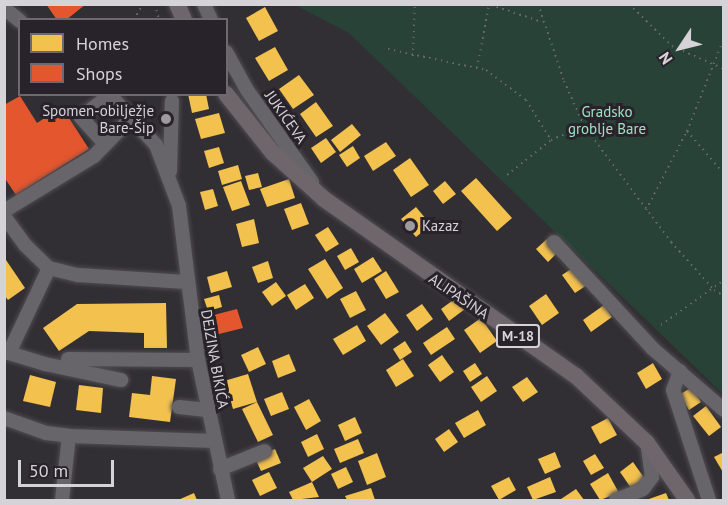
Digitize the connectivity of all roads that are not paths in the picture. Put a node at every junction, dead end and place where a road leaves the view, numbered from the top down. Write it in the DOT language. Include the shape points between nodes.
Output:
graph roads {
  1 [pos="177,4"];
  2 [pos="204,4"];
  3 [pos="4,8"];
  4 [pos="183,18"];
  5 [pos="210,18"];
  6 [pos="18,19"];
  7 [pos="228,55"];
  8 [pos="108,96"];
  9 [pos="110,96"];
  10 [pos="228,96"];
  11 [pos="172,101"];
  12 [pos="132,117"];
  13 [pos="105,144"];
  14 [pos="170,176"];
  15 [pos="324,199"];
  16 [pos="4,211"];
  17 [pos="4,216"];
  18 [pos="17,233"];
  19 [pos="4,241"];
  20 [pos="554,242"];
  21 [pos="49,268"];
  22 [pos="186,282"];
  23 [pos="7,351"];
  24 [pos="68,359"];
  25 [pos="198,360"];
  26 [pos="680,371"];
  27 [pos="122,380"];
  28 [pos="179,407"];
  29 [pos="207,410"];
  30 [pos="723,410"];
  31 [pos="4,418"];
  32 [pos="69,436"];
  33 [pos="214,441"];
  34 [pos="647,443"];
  35 [pos="265,451"];
  36 [pos="220,469"];
  37 [pos="62,501"];
  38 [pos="228,501"];
  39 [pos="616,501"];
  40 [pos="687,501"];
  41 [pos="709,501"];
  1 -- 4 [label="main road"];
  2 -- 5 [label="street"];
  3 -- 6 [label="street"];
  7 -- 15 [label="street, JUKIĆEVA"];
  8 -- 13 [label="street" via="81,117"];
  9 -- 12 [label="street, DEJZINA BIKIĆA"];
  10 -- 15 [label="main road, ALIPAŠINA / M-18" via="273,153"];
  11 -- 14 [label="street"];
  12 -- 13 [label="street"];
  12 -- 14 [label="street, DEJZINA BIKIĆA" via="156,145"];
  13 -- 16 [label="street" via="82,164"];
  14 -- 22 [label="street, DEJZINA BIKIĆA" via="185,238"];
  15 -- 34 [label="main road, ALIPAŠINA / M-18" via="576,376"];
  17 -- 18 [label="street"];
  18 -- 19 [label="street"];
  18 -- 21 [label="street"];
  20 -- 26 [label="street" via="652,348"];
  21 -- 22 [label="street" via="78,275"];
  21 -- 23 [label="street"];
  22 -- 25 [label="street, DEJZINA BIKIĆA"];
  23 -- 27 [label="street" via="45,364"];
  24 -- 25 [label="street"];
  25 -- 29 [label="street, DEJZINA BIKIĆA"];
  26 -- 30 [label="street"];
  26 -- 41 [label="street" via="673,390"];
  28 -- 29 [label="street"];
  29 -- 33 [label="street, DEJZINA BIKIĆA"];
  31 -- 32 [label="street" via="46,433"];
  32 -- 33 [label="street"];
  32 -- 37 [label="street"];
  33 -- 36 [label="street, DEJZINA BIKIĆA"];
  34 -- 39 [label="street" via="652,477 643,489"];
  34 -- 40 [label="main road, ALIPAŠINA / M-18"];
  35 -- 36 [label="street"];
  36 -- 38 [label="street, DEJZINA BIKIĆA"];
}
